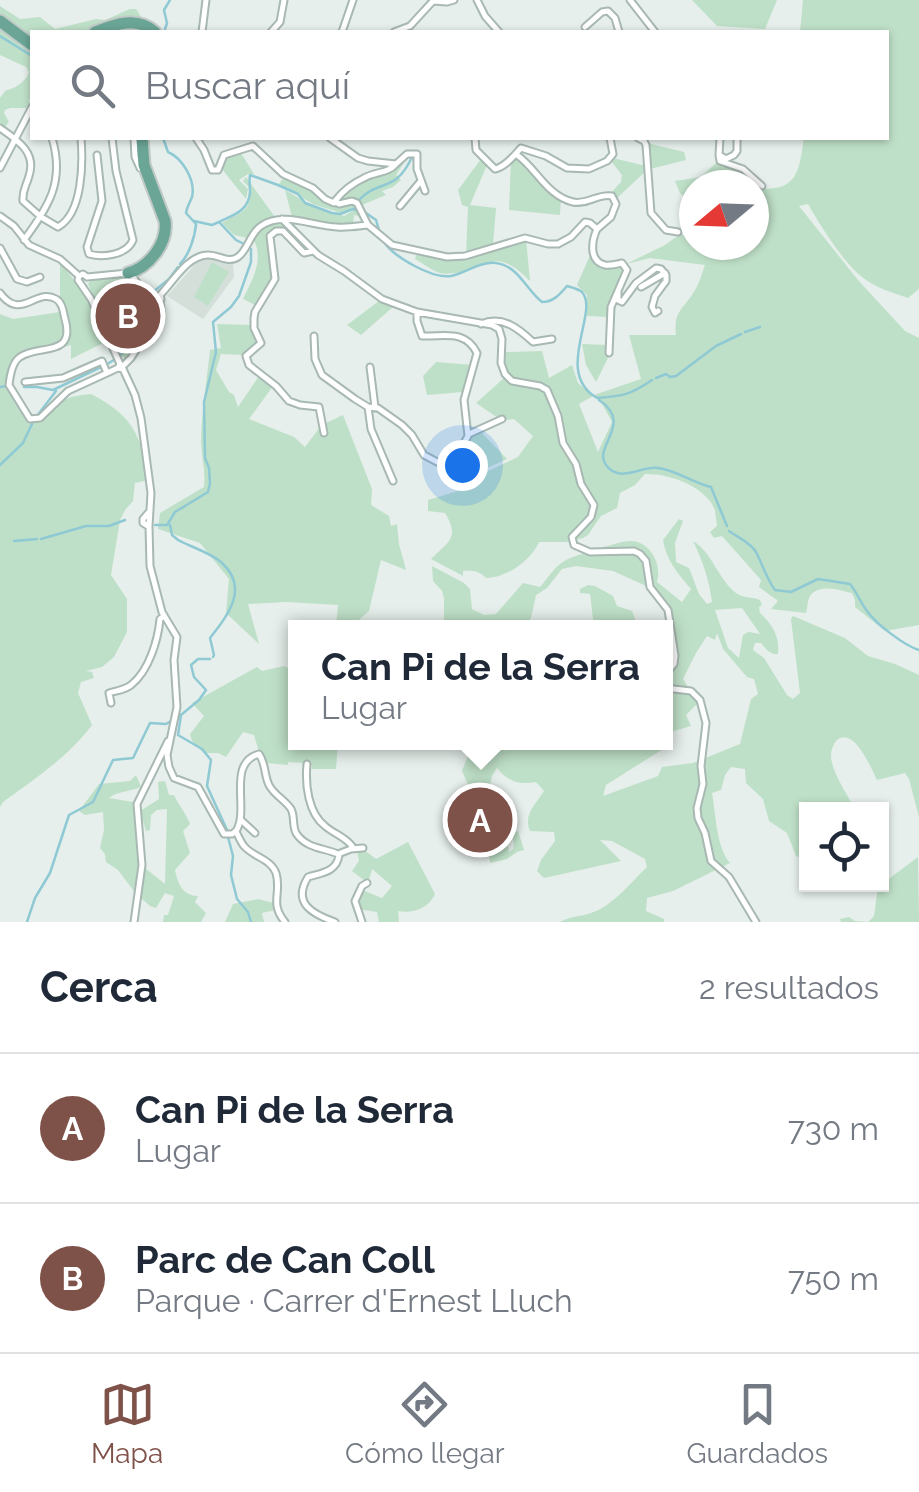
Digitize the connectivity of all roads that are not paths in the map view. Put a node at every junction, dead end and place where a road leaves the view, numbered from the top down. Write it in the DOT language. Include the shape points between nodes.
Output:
graph roads {
  1 [pos="206,0"];
  2 [pos="284,0"];
  3 [pos="353,0"];
  4 [pos="454,0"];
  5 [pos="477,0"];
  6 [pos="630,0"];
  7 [pos="0,21"];
  8 [pos="584,28"];
  9 [pos="101,30"];
  10 [pos="152,30"];
  11 [pos="202,30"];
  12 [pos="273,30"];
  13 [pos="343,30"];
  14 [pos="399,30"];
  15 [pos="496,30"];
  16 [pos="618,30"];
  17 [pos="653,30"];
  18 [pos="30,44"];
  19 [pos="30,111"];
  20 [pos="0,128"];
  21 [pos="16,139"];
  22 [pos="52,140"];
  23 [pos="80,140"];
  24 [pos="112,140"];
  25 [pos="139,140"];
  26 [pos="197,140"];
  27 [pos="333,140"];
  28 [pos="475,140"];
  29 [pos="610,140"];
  30 [pos="642,140"];
  31 [pos="720,140"];
  32 [pos="737,140"];
  33 [pos="517,154"];
  34 [pos="719,155"];
  35 [pos="97,156"];
  36 [pos="396,164"];
  37 [pos="0,168"];
  38 [pos="744,170"];
  39 [pos="420,182"];
  40 [pos="424,191"];
  41 [pos="337,200"];
  42 [pos="400,206"];
  43 [pos="0,216"];
  44 [pos="41,217"];
  45 [pos="282,219"];
  46 [pos="368,225"];
  47 [pos="597,229"];
  48 [pos="678,232"];
  49 [pos="24,240"];
  50 [pos="0,248"];
  51 [pos="312,251"];
  52 [pos="131,273"];
  53 [pos="40,278"];
  54 [pos="82,279"];
  55 [pos="618,289"];
  56 [pos="0,293"];
  57 [pos="159,297"];
  58 [pos="658,310"];
  59 [pos="417,312"];
  60 [pos="481,324"];
  61 [pos="314,336"];
  62 [pos="552,339"];
  63 [pos="610,353"];
  64 [pos="370,366"];
  65 [pos="121,367"];
  66 [pos="107,373"];
  67 [pos="24,382"];
  68 [pos="372,407"];
  69 [pos="502,418"];
  70 [pos="324,433"];
  71 [pos="469,434"];
  72 [pos="393,481"];
  73 [pos="164,616"];
  74 [pos="669,620"];
  75 [pos="673,636"];
  76 [pos="673,663"];
  77 [pos="673,688"];
  78 [pos="110,703"];
  79 [pos="171,734"];
  80 [pos="306,764"];
  81 [pos="241,820"];
  82 [pos="236,832"];
  83 [pos="255,833"];
  84 [pos="363,848"];
  85 [pos="351,849"];
  86 [pos="338,854"];
  87 [pos="367,883"];
  88 [pos="134,922"];
  89 [pos="286,922"];
  90 [pos="335,922"];
  91 [pos="362,922"];
  92 [pos="756,922"];
  1 -- 11 [label="street"];
  2 -- 12 [label="street"];
  3 -- 13 [label="street"];
  4 -- 14 [label="street" via="433,2"];
  5 -- 15 [label="street"];
  6 -- 17 [label="street"];
  7 -- 18 [label="main road"];
  8 -- 16 [label="street" via="610,11"];
  9 -- 10 [label="main road" via="132,23"];
  19 -- 21 [label="street"];
  20 -- 21 [label="street"];
  21 -- 37 [label="street"];
  21 -- 44 [label="street" via="31,163 22,198"];
  22 -- 44 [label="street" via="57,174"];
  23 -- 44 [label="street" via="80,183 68,219 58,227"];
  24 -- 35 [label="street" via="134,240 124,251 92,255 87,244 102,202"];
  25 -- 52 [label="main road" via="166,230 153,256"];
  26 -- 41 [label="street" via="212,170 224,154 252,146 283,174 325,200"];
  27 -- 36 [label="street" via="358,158"];
  28 -- 33 [label="street" via="493,168"];
  29 -- 33 [label="street" via="613,154 589,169 567,168 522,148"];
  30 -- 48 [label="street" via="651,213 666,230"];
  31 -- 34 [label="street"];
  32 -- 34 [label="street" via="733,157"];
  33 -- 47 [label="street" via="568,200 611,195 612,214"];
  34 -- 38 [label="street"];
  36 -- 39 [label="street" via="417,154"];
  36 -- 41 [label="street" via="365,177"];
  39 -- 40 [label="street"];
  39 -- 42 [label="street"];
  41 -- 46 [label="street" via="356,203"];
  43 -- 49 [label="street"];
  44 -- 49 [label="street"];
  45 -- 46 [label="street"];
  45 -- 51 [label="street"];
  45 -- 57 [label="street" via="260,226 235,258 208,255 190,262"];
  46 -- 47 [label="street" via="395,246 448,257 526,238 558,244 586,222"];
  47 -- 55 [label="street" via="592,245 598,260 626,268"];
  49 -- 54 [label="street"];
  50 -- 53 [label="street" via="19,280"];
  51 -- 59 [label="street" via="372,294"];
  51 -- 70 [label="street" via="304,253 283,231 270,236 275,279 254,314 260,345 246,356 289,401 319,407"];
  52 -- 54 [label="street"];
  52 -- 57 [label="street" via="146,294"];
  54 -- 65 [label="street"];
  55 -- 58 [label="street" via="621,302 661,269 666,281 650,306"];
  55 -- 63 [label="street" via="609,314"];
  56 -- 66 [label="street" via="16,305 52,298 61,303 68,330 61,344 14,364 8,385 32,419 68,391"];
  57 -- 65 [label="street" via="160,313"];
  59 -- 60 [label="street"];
  59 -- 71 [label="street" via="422,336 458,336 475,348 464,402"];
  60 -- 62 [label="street" via="504,322 534,342"];
  60 -- 74 [label="street" via="500,331 505,374 512,382 544,387 556,410 562,441 594,505 572,537 574,546 640,554"];
  61 -- 68 [label="street" via="320,372"];
  64 -- 68 [label="street"];
  65 -- 66 [label="street"];
  65 -- 73 [label="street" via="140,412 151,488 150,562"];
  66 -- 67 [label="street" via="102,361 63,378"];
  68 -- 71 [label="street" via="408,430 436,463 452,461"];
  68 -- 72 [label="street" via="370,428"];
  69 -- 71 [label="street"];
  73 -- 78 [label="street" via="144,669 132,685 109,694"];
  73 -- 79 [label="street" via="177,637"];
  75 -- 76 [label="street"];
  77 -- 92 [label="street" via="688,689 702,704 707,734 698,816 711,861"];
  79 -- 82 [label="street" via="172,775 200,790 224,834"];
  79 -- 88 [label="street" via="137,804 142,865"];
  80 -- 85 [label="street" via="307,790 320,820"];
  81 -- 82 [label="street"];
  81 -- 83 [label="street"];
  81 -- 86 [label="street" via="242,773 260,754 268,783 292,811 298,835"];
  82 -- 89 [label="street" via="274,868 276,906"];
  84 -- 85 [label="street"];
  85 -- 86 [label="street"];
  86 -- 90 [label="street" via="328,872 306,878 302,892 312,912"];
  87 -- 91 [label="street" via="356,901"];
}
